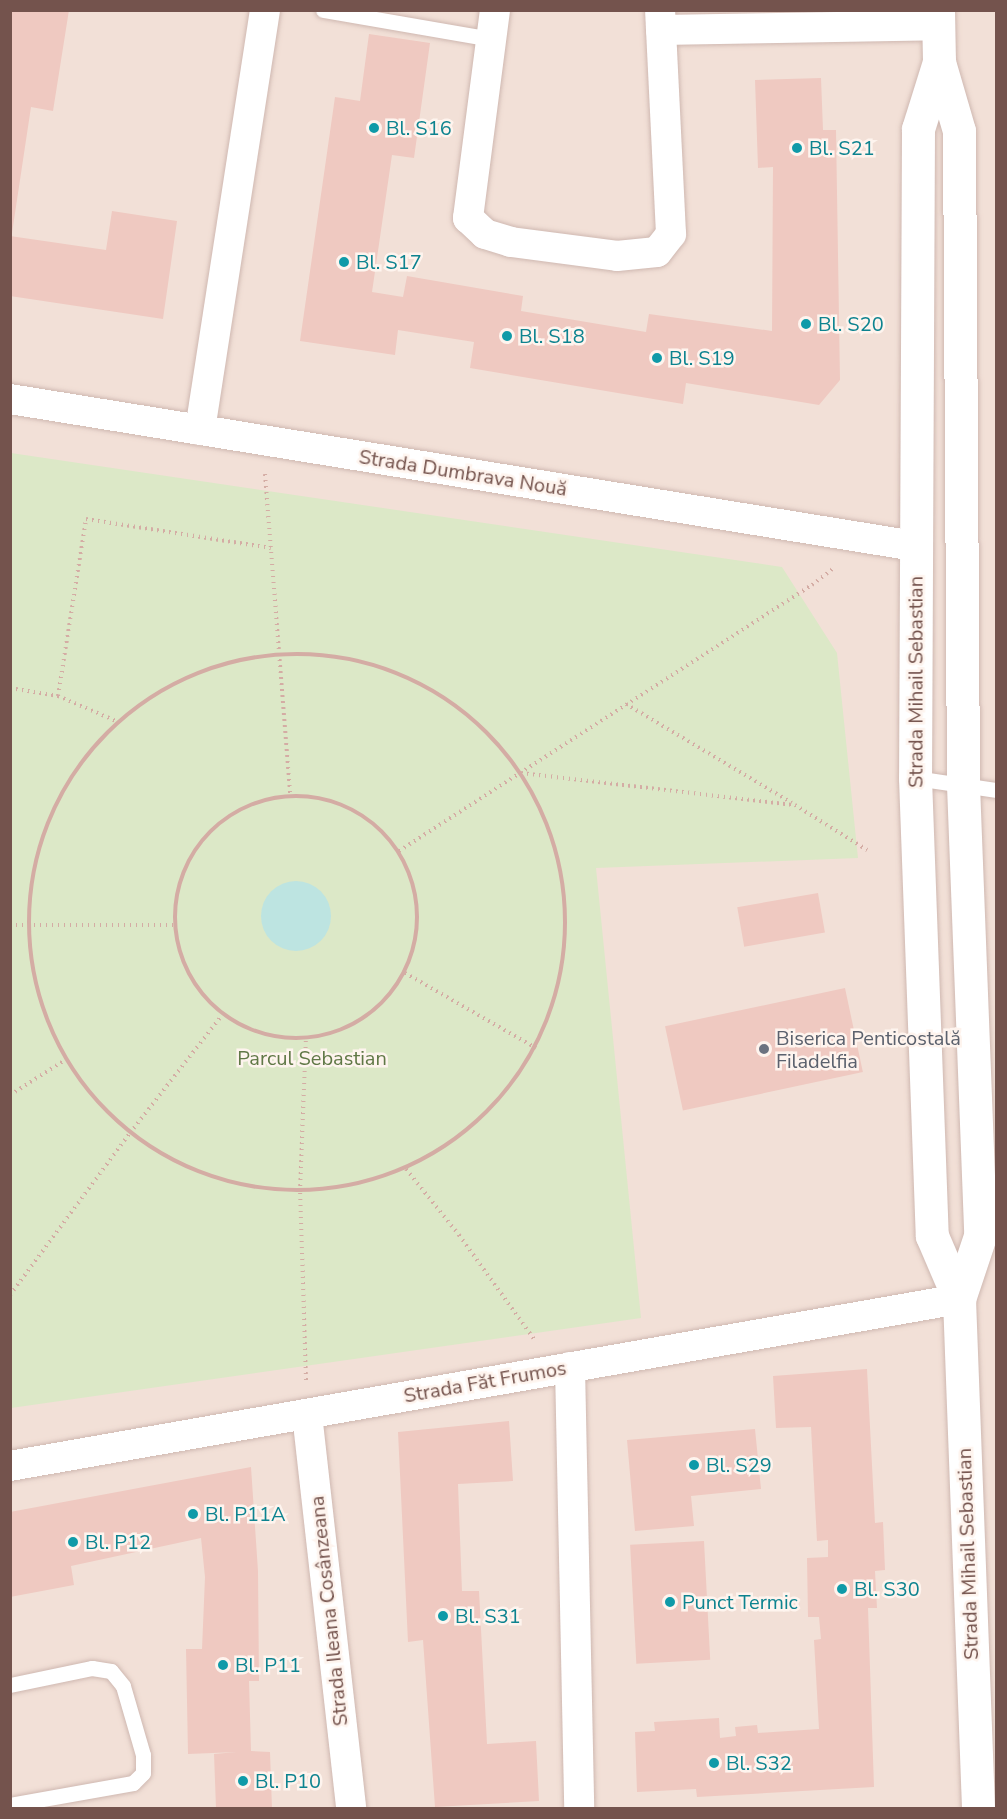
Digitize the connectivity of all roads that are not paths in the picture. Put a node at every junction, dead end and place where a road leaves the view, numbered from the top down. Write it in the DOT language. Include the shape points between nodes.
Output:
graph roads {
  1 [pos="265,10"];
  2 [pos="323,10"];
  3 [pos="938,18"];
  4 [pos="661,20"];
  5 [pos="493,25"];
  6 [pos="939,62"];
  7 [pos="10,399"];
  8 [pos="200,430"];
  9 [pos="915,546"];
  10 [pos="915,778"];
  11 [pos="963,785"];
  12 [pos="996,790"];
  13 [pos="959,1299"];
  14 [pos="563,1369"];
  15 [pos="307,1414"];
  16 [pos="10,1466"];
  17 [pos="10,1685"];
  18 [pos="10,1805"];
  19 [pos="351,1809"];
  20 [pos="579,1809"];
  21 [pos="978,1809"];
  1 -- 8 [label="street"];
  2 -- 5 [label="lane"];
  3 -- 4 [label="street"];
  3 -- 6 [label="main road, Strada Mihail Sebastian"];
  4 -- 5 [label="street" via="671,234 657,252 617,256 510,242 485,234 468,218"];
  6 -- 9 [label="main road, Strada Mihail Sebastian" via="918,129"];
  6 -- 11 [label="main road, Strada Mihail Sebastian" via="958,130"];
  7 -- 8 [label="street, Strada Dumbrava Nouă"];
  8 -- 9 [label="street, Strada Dumbrava Nouă"];
  9 -- 10 [label="main road, Strada Mihail Sebastian"];
  10 -- 11 [label="lane"];
  10 -- 13 [label="main road, Strada Mihail Sebastian" via="932,1236"];
  11 -- 12 [label="lane"];
  11 -- 13 [label="main road, Strada Mihail Sebastian" via="980,1236"];
  13 -- 14 [label="street, Strada Făt Frumos"];
  13 -- 21 [label="main road, Strada Mihail Sebastian"];
  14 -- 15 [label="street, Strada Făt Frumos"];
  14 -- 20 [label="street"];
  15 -- 16 [label="street, Strada Făt Frumos"];
  15 -- 19 [label="street, Strada Ileana Cosânzeana"];
  17 -- 18 [label="lane" via="92,1668 111,1671 123,1686 142,1755 143,1773 133,1783"];
}
